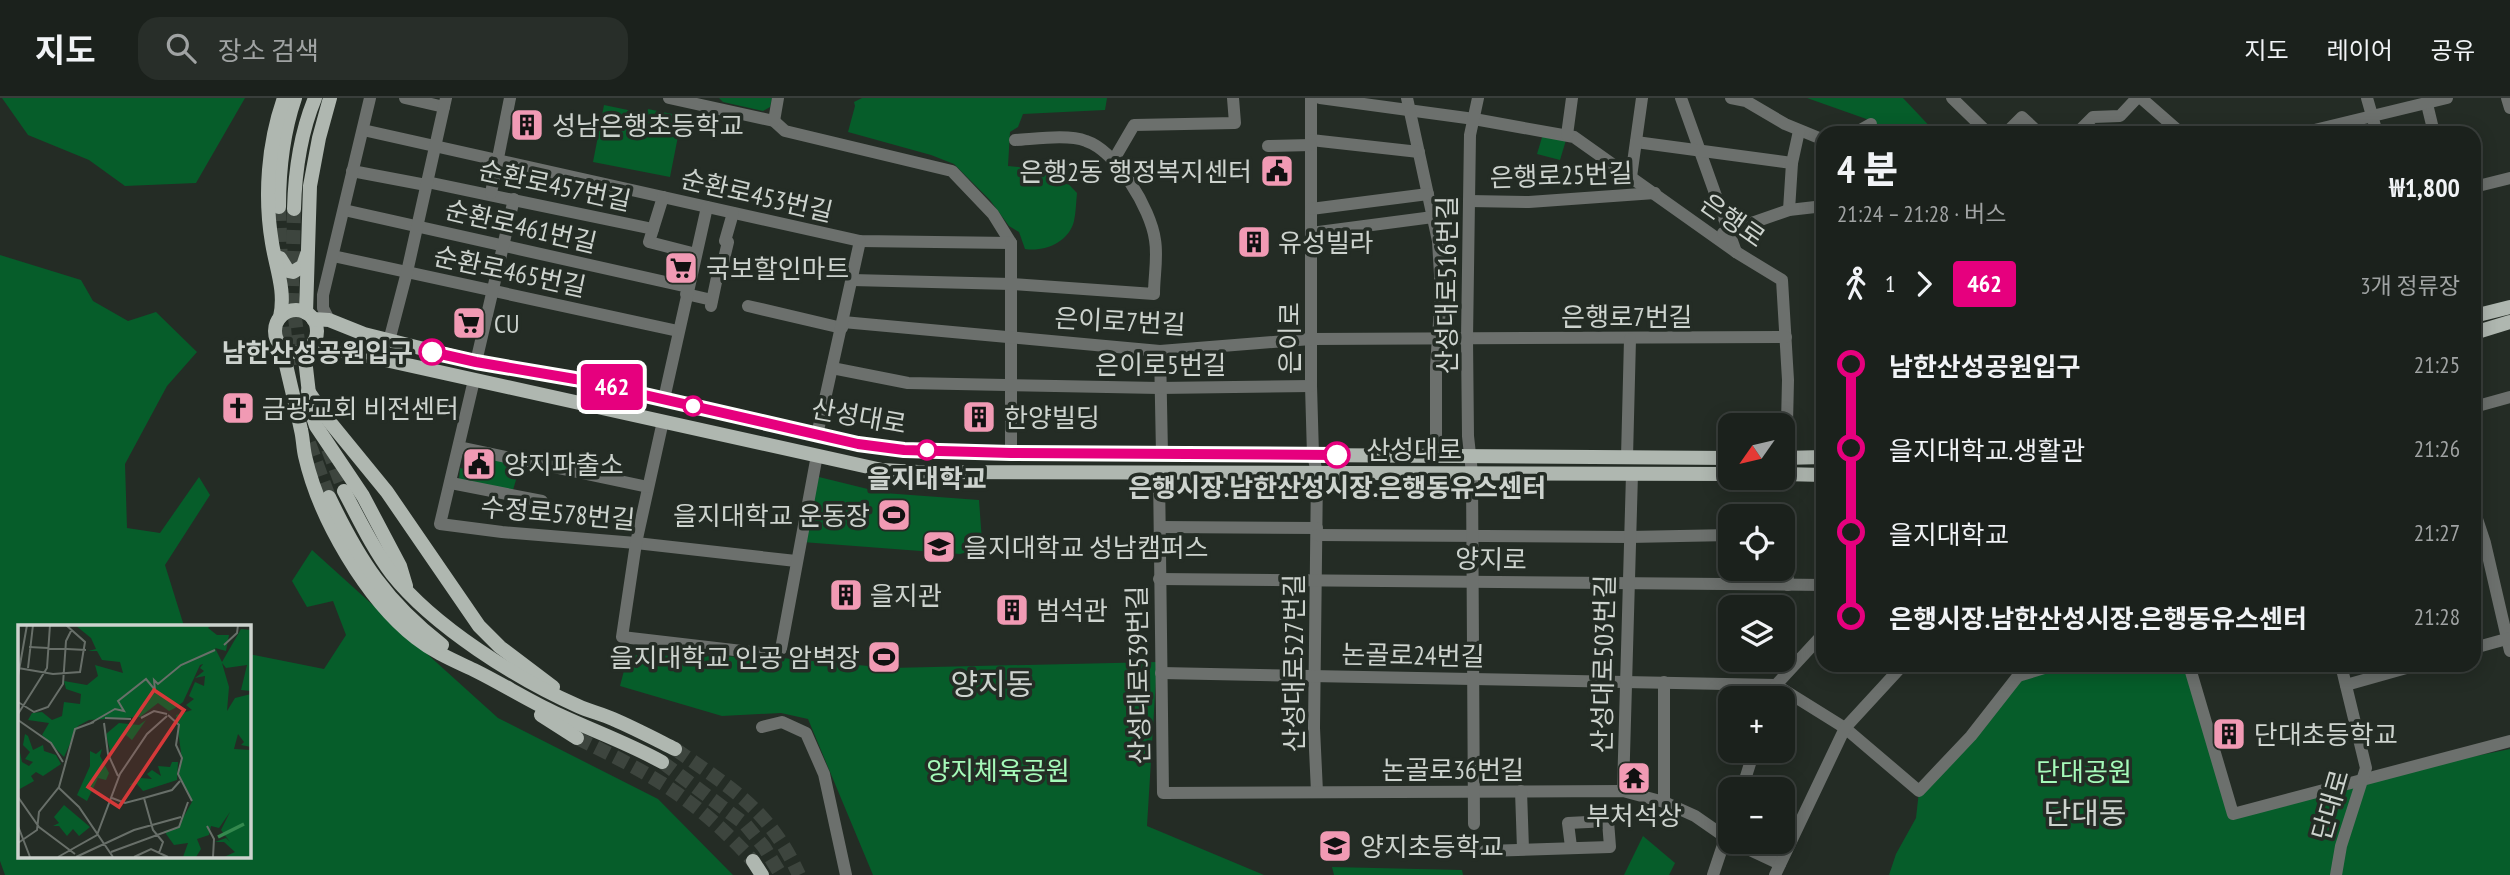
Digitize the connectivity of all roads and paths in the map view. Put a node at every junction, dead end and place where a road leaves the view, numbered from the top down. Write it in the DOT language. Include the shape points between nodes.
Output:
graph roads {
  1 [pos="284,98"];
  2 [pos="295,98"];
  3 [pos="315,98"];
  4 [pos="330,98"];
  5 [pos="370,98"];
  6 [pos="405,98"];
  7 [pos="510,98"];
  8 [pos="669,98"];
  9 [pos="778,98"];
  10 [pos="1233,98"];
  11 [pos="1311,98"];
  12 [pos="1320,98"];
  13 [pos="1478,98"];
  14 [pos="1572,98"];
  15 [pos="1642,98"];
  16 [pos="1681,98"];
  17 [pos="1731,98"];
  18 [pos="1952,98"];
  19 [pos="2139,98"];
  20 [pos="2367,98"];
  21 [pos="2447,98"];
  22 [pos="2507,98"];
  23 [pos="445,103"];
  24 [pos="1409,104"];
  25 [pos="1768,104"];
  26 [pos="2427,104"];
  27 [pos="2510,107"];
  28 [pos="2371,118"];
  29 [pos="1474,120"];
  30 [pos="774,121"];
  31 [pos="1871,124"];
  32 [pos="1867,126"];
  33 [pos="1981,126"];
  34 [pos="2013,126"];
  35 [pos="2032,126"];
  36 [pos="2084,126"];
  37 [pos="2173,126"];
  38 [pos="2334,126"];
  39 [pos="2374,126"];
  40 [pos="2432,126"];
  41 [pos="363,130"];
  42 [pos="1799,131"];
  43 [pos="1567,135"];
  44 [pos="1816,137"];
  45 [pos="1016,140"];
  46 [pos="1311,142"];
  47 [pos="1636,142"];
  48 [pos="1268,146"];
  49 [pos="435,147"];
  50 [pos="1701,151"];
  51 [pos="1419,152"];
  52 [pos="498,160"];
  53 [pos="1113,161"];
  54 [pos="1792,163"];
  55 [pos="352,171"];
  56 [pos="1631,177"];
  57 [pos="2510,178"];
  58 [pos="426,184"];
  59 [pos="2481,185"];
  60 [pos="1427,190"];
  61 [pos="1655,193"];
  62 [pos="491,194"];
  63 [pos="663,197"];
  64 [pos="514,199"];
  65 [pos="1469,201"];
  66 [pos="1311,206"];
  67 [pos="707,207"];
  68 [pos="1816,207"];
  69 [pos="344,210"];
  70 [pos="1789,211"];
  71 [pos="733,213"];
  72 [pos="1433,216"];
  73 [pos="417,226"];
  74 [pos="653,229"];
  75 [pos="1730,230"];
  76 [pos="1311,233"];
  77 [pos="1716,237"];
  78 [pos="860,241"];
  79 [pos="1011,243"];
  80 [pos="272,244"];
  81 [pos="502,245"];
  82 [pos="308,251"];
  83 [pos="1736,252"];
  84 [pos="696,254"];
  85 [pos="333,256"];
  86 [pos="407,272"];
  87 [pos="852,280"];
  88 [pos="1010,284"];
  89 [pos="493,290"];
  90 [pos="687,291"];
  91 [pos="748,306"];
  92 [pos="2510,307"];
  93 [pos="2481,313"];
  94 [pos="309,316"];
  95 [pos="280,317"];
  96 [pos="329,320"];
  97 [pos="2510,322"];
  98 [pos="843,325"];
  99 [pos="678,331"];
  100 [pos="2481,331"];
  101 [pos="1786,337"];
  102 [pos="1011,338"];
  103 [pos="1438,338"];
  104 [pos="1311,339"];
  105 [pos="1630,339"];
  106 [pos="1467,340"];
  107 [pos="389,341"];
  108 [pos="282,347"];
  109 [pos="308,347"];
  110 [pos="1160,351"];
  111 [pos="476,362"];
  112 [pos="832,369"];
  113 [pos="474,380"];
  114 [pos="1011,385"];
  115 [pos="1311,386"];
  116 [pos="1159,388"];
  117 [pos="308,391"];
  118 [pos="665,393"];
  119 [pos="2510,397"];
  120 [pos="2481,405"];
  121 [pos="1788,413"];
  122 [pos="663,421"];
  123 [pos="817,435"];
  124 [pos="459,447"];
  125 [pos="1011,453"];
  126 [pos="335,454"];
  127 [pos="1162,454"];
  128 [pos="817,455"];
  129 [pos="1312,455"];
  130 [pos="1471,455"];
  131 [pos="1436,456"];
  132 [pos="1628,457"];
  133 [pos="1816,457"];
  134 [pos="1718,458"];
  135 [pos="1796,458"];
  136 [pos="307,463"];
  137 [pos="1159,473"];
  138 [pos="1317,473"];
  139 [pos="1472,473"];
  140 [pos="1632,474"];
  141 [pos="1718,474"];
  142 [pos="1796,474"];
  143 [pos="1816,475"];
  144 [pos="451,484"];
  145 [pos="648,487"];
  146 [pos="344,491"];
  147 [pos="329,497"];
  148 [pos="542,501"];
  149 [pos="1160,527"];
  150 [pos="1317,532"];
  151 [pos="1471,536"];
  152 [pos="1718,536"];
  153 [pos="1629,537"];
  154 [pos="636,543"];
  155 [pos="2481,547"];
  156 [pos="796,561"];
  157 [pos="1159,579"];
  158 [pos="1317,580"];
  159 [pos="1788,581"];
  160 [pos="1472,582"];
  161 [pos="1628,583"];
  162 [pos="1788,585"];
  163 [pos="1816,585"];
  164 [pos="408,593"];
  165 [pos="1816,642"];
  166 [pos="2509,643"];
  167 [pos="2481,647"];
  168 [pos="476,671"];
  169 [pos="1897,672"];
  170 [pos="2016,672"];
  171 [pos="2191,672"];
  172 [pos="2343,672"];
  173 [pos="2392,672"];
  174 [pos="1161,673"];
  175 [pos="1315,676"];
  176 [pos="1473,678"];
  177 [pos="1626,681"];
  178 [pos="1664,682"];
  179 [pos="1776,685"];
  180 [pos="2346,685"];
  181 [pos="510,690"];
  182 [pos="578,707"];
  183 [pos="762,727"];
  184 [pos="1845,728"];
  185 [pos="577,738"];
  186 [pos="2510,741"];
  187 [pos="676,749"];
  188 [pos="662,762"];
  189 [pos="2363,779"];
  190 [pos="1474,791"];
  191 [pos="1623,791"];
  192 [pos="1317,792"];
  193 [pos="1521,792"];
  194 [pos="1163,793"];
  195 [pos="1664,802"];
  196 [pos="1474,824"];
  197 [pos="1718,832"];
  198 [pos="1571,847"];
  199 [pos="1523,849"];
  200 [pos="1485,851"];
  201 [pos="1723,854"];
  202 [pos="1752,854"];
  203 [pos="753,861"];
  204 [pos="1777,869"];
  205 [pos="762,875"];
  206 [pos="846,875"];
  207 [pos="1713,875"];
  208 [pos="2336,875"];
  1 -- 80 [label="main road" via="268,185"];
  2 -- 3 [label="main road" via="279,176 287,208"];
  4 -- 82 [label="main road" via="310,186"];
  5 -- 41 [label="street"];
  6 -- 23 [label="street"];
  7 -- 52 [label="street"];
  8 -- 30 [label="street"];
  9 -- 30 [label="street"];
  10 -- 53 [label="street" via="1235,123 1134,125"];
  11 -- 46 [label="street, 은이로"];
  12 -- 24 [label="street"];
  13 -- 29 [label="street, 산성대로516번길"];
  14 -- 43 [label="street"];
  15 -- 47 [label="street"];
  16 -- 50 [label="street"];
  17 -- 25 [label="street"];
  18 -- 33 [label="street"];
  19 -- 36 [label="street" via="2120,116 2093,117"];
  19 -- 37 [label="street"];
  20 -- 28 [label="street"];
  21 -- 26 [label="street"];
  22 -- 27 [label="street"];
  23 -- 49 [label="street"];
  24 -- 29 [label="street"];
  24 -- 51 [label="street"];
  25 -- 42 [label="street"];
  26 -- 28 [label="street"];
  26 -- 40 [label="street"];
  28 -- 38 [label="street"];
  28 -- 39 [label="street"];
  29 -- 43 [label="street"];
  29 -- 65 [label="street, 산성대로516번길"];
  30 -- 79 [label="street" via="785,131 952,171 993,214"];
  31 -- 32 [label="street"];
  34 -- 35 [label="street" via="2022,117"];
  41 -- 49 [label="street, 순환로453번길"];
  41 -- 55 [label="street"];
  42 -- 44 [label="street"];
  42 -- 54 [label="street"];
  43 -- 56 [label="street, 은행로"];
  45 -- 53 [label="street" via="1075,138 1087,141"];
  46 -- 48 [label="street"];
  46 -- 51 [label="street"];
  46 -- 66 [label="street, 은이로"];
  47 -- 50 [label="street"];
  47 -- 56 [label="street"];
  49 -- 52 [label="street, 순환로453번길"];
  49 -- 58 [label="street"];
  50 -- 54 [label="street"];
  50 -- 75 [label="street"];
  51 -- 60 [label="street"];
  52 -- 62 [label="street"];
  52 -- 63 [label="street, 순환로453번길"];
  53 -- 88 [label="street" via="1152,222 1154,294"];
  54 -- 70 [label="street"];
  55 -- 58 [label="street, 순환로457번길"];
  55 -- 69 [label="street"];
  56 -- 61 [label="street, 은행로"];
  57 -- 59 [label="street"];
  58 -- 62 [label="street, 순환로457번길"];
  58 -- 73 [label="street"];
  60 -- 66 [label="street"];
  60 -- 72 [label="street"];
  61 -- 65 [label="street, 은행로25번길" via="1530,202"];
  61 -- 77 [label="street, 은행로"];
  62 -- 64 [label="street, 순환로457번길"];
  63 -- 67 [label="street, 순환로453번길"];
  63 -- 74 [label="street"];
  64 -- 74 [label="street, 순환로457번길"];
  64 -- 81 [label="street"];
  65 -- 106 [label="street, 산성대로516번길"];
  66 -- 76 [label="street, 은이로"];
  67 -- 71 [label="street, 순환로453번길"];
  67 -- 84 [label="street"];
  68 -- 70 [label="street"];
  69 -- 73 [label="street, 순환로461번길"];
  69 -- 85 [label="street"];
  70 -- 75 [label="street"];
  71 -- 78 [label="street, 순환로453번길"];
  71 -- 90 [label="street, 순환로461번길" via="711,303"];
  72 -- 76 [label="street"];
  72 -- 103 [label="street" via="1441,292"];
  73 -- 81 [label="street, 순환로461번길"];
  73 -- 86 [label="street"];
  74 -- 84 [label="street, 순환로457번길" via="649,242"];
  75 -- 77 [label="street"];
  75 -- 83 [label="street"];
  76 -- 104 [label="street, 은이로"];
  77 -- 83 [label="street, 은행로"];
  78 -- 79 [label="street, 순환로453번길"];
  78 -- 87 [label="street"];
  79 -- 88 [label="street"];
  80 -- 82 [label="main road" via="293,272 303,266"];
  80 -- 95 [label="main road" via="282,288"];
  81 -- 89 [label="street"];
  81 -- 90 [label="street, 순환로461번길"];
  82 -- 94 [label="main road"];
  83 -- 101 [label="street, 은행로" via="1782,280"];
  84 -- 90 [label="street"];
  85 -- 86 [label="street, 순환로465번길"];
  85 -- 96 [label="street" via="323,295"];
  86 -- 89 [label="street, 순환로465번길"];
  86 -- 107 [label="street"];
  87 -- 88 [label="street"];
  87 -- 98 [label="street"];
  88 -- 102 [label="street"];
  89 -- 99 [label="street, 순환로465번길"];
  89 -- 111 [label="street"];
  90 -- 99 [label="street"];
  91 -- 98 [label="street, 은이로7번길"];
  92 -- 93 [label="main road"];
  94 -- 95 [label="main road" via="293,310"];
  94 -- 96 [label="main road, 산성대로"];
  94 -- 109 [label="main road" via="317,331"];
  95 -- 108 [label="main road" via="275,331"];
  96 -- 107 [label="main road, 산성대로"];
  97 -- 100 [label="main road"];
  98 -- 102 [label="street, 은이로7번길"];
  98 -- 112 [label="street"];
  99 -- 118 [label="street"];
  101 -- 105 [label="street, 은행로7번길"];
  101 -- 121 [label="street, 은행로"];
  102 -- 110 [label="street, 은이로7번길"];
  102 -- 114 [label="street"];
  103 -- 104 [label="street, 은이로7번길"];
  103 -- 106 [label="street, 은행로7번길"];
  103 -- 131 [label="street"];
  104 -- 110 [label="street, 은이로7번길"];
  104 -- 115 [label="street, 은이로"];
  105 -- 106 [label="street, 은행로7번길"];
  105 -- 132 [label="street"];
  106 -- 130 [label="street, 산성대로516번길"];
  107 -- 111 [label="main road, 산성대로"];
  108 -- 109 [label="main road" via="293,352"];
  108 -- 136 [label="main road"];
  109 -- 113 [label="main road, 산성대로"];
  109 -- 117 [label="main road"];
  110 -- 116 [label="street"];
  111 -- 118 [label="main road, 산성대로"];
  112 -- 114 [label="street, 은이로5번길" via="908,383"];
  112 -- 123 [label="street"];
  113 -- 122 [label="main road, 산성대로"];
  113 -- 124 [label="street"];
  114 -- 116 [label="street, 은이로5번길"];
  114 -- 125 [label="street"];
  115 -- 116 [label="street, 은이로5번길"];
  115 -- 129 [label="street, 은이로"];
  116 -- 127 [label="street"];
  117 -- 126 [label="main road" via="316,426"];
  117 -- 182 [label="main road" via="387,492 479,626"];
  118 -- 123 [label="main road, 산성대로"];
  119 -- 120 [label="street"];
  122 -- 128 [label="main road, 산성대로"];
  122 -- 145 [label="street"];
  123 -- 125 [label="main road, 산성대로" via="904,450"];
  124 -- 144 [label="street"];
  124 -- 145 [label="street"];
  125 -- 127 [label="main road, 산성대로"];
  126 -- 136 [label="main road" via="315,446 308,451"];
  126 -- 164 [label="main road" via="383,533"];
  127 -- 129 [label="main road, 산성대로"];
  128 -- 137 [label="main road, 산성대로" via="882,470 918,472"];
  128 -- 156 [label="street"];
  129 -- 131 [label="main road, 산성대로"];
  129 -- 138 [label="street, 은이로"];
  130 -- 131 [label="main road, 산성대로"];
  130 -- 132 [label="main road, 산성대로"];
  130 -- 139 [label="street, 산성대로516번길"];
  132 -- 134 [label="main road, 산성대로"];
  133 -- 135 [label="main road"];
  136 -- 168 [label="main road" via="330,524 386,612 417,639"];
  137 -- 138 [label="main road, 산성대로"];
  137 -- 149 [label="street, 산성대로539번길"];
  138 -- 139 [label="main road, 산성대로"];
  138 -- 150 [label="street, 산성대로527번길"];
  139 -- 140 [label="main road, 산성대로"];
  139 -- 151 [label="street, 산성대로516번길"];
  140 -- 141 [label="main road, 산성대로"];
  140 -- 153 [label="street, 산성대로503번길"];
  142 -- 143 [label="main road"];
  144 -- 148 [label="street"];
  144 -- 154 [label="street, 수정로578번길" via="440,524"];
  145 -- 154 [label="street"];
  146 -- 164 [label="main road" via="377,551"];
  147 -- 168 [label="main road" via="377,583 400,610"];
  149 -- 150 [label="street"];
  149 -- 157 [label="street, 산성대로539번길"];
  150 -- 151 [label="street, 산성대로503번길"];
  150 -- 158 [label="street, 산성대로527번길"];
  151 -- 153 [label="street, 산성대로503번길"];
  151 -- 160 [label="street, 산성대로516번길"];
  152 -- 153 [label="street, 산성대로503번길"];
  153 -- 161 [label="street, 산성대로503번길"];
  154 -- 156 [label="street, 수정로578번길"];
  154 -- 156 [label="street" via="622,637 699,647 769,654 781,649"];
  155 -- 166 [label="street"];
  157 -- 158 [label="street, 양지로"];
  157 -- 174 [label="street, 산성대로539번길"];
  158 -- 160 [label="street, 양지로"];
  158 -- 175 [label="street, 산성대로527번길"];
  159 -- 162 [label="street"];
  160 -- 161 [label="street, 양지로"];
  160 -- 176 [label="street, 산성대로516번길"];
  161 -- 162 [label="street, 양지로"];
  161 -- 177 [label="street, 산성대로503번길"];
  162 -- 163 [label="street, 양지로"];
  164 -- 182 [label="main road" via="490,657"];
  165 -- 179 [label="street"];
  166 -- 167 [label="street"];
  168 -- 181 [label="main road"];
  169 -- 184 [label="street"];
  170 -- 184 [label="street" via="1971,736 1919,791"];
  171 -- 189 [label="street" via="2234,814"];
  172 -- 180 [label="street, 단대로"];
  173 -- 180 [label="street"];
  174 -- 175 [label="street, 논골로24번길"];
  174 -- 194 [label="street, 산성대로539번길"];
  175 -- 176 [label="street, 논골로24번길"];
  175 -- 192 [label="street, 산성대로527번길"];
  176 -- 177 [label="street, 논골로24번길"];
  176 -- 190 [label="street, 산성대로516번길"];
  177 -- 178 [label="street, 논골로24번길"];
  177 -- 191 [label="street, 산성대로503번길"];
  178 -- 179 [label="street, 논골로24번길"];
  178 -- 195 [label="street"];
  179 -- 184 [label="street"];
  180 -- 189 [label="street, 단대로" via="2366,768"];
  181 -- 185 [label="main road" via="533,711"];
  181 -- 188 [label="main road"];
  182 -- 187 [label="main road"];
  183 -- 206 [label="street" via="782,722 806,733 824,774"];
  184 -- 204 [label="street"];
  186 -- 189 [label="street"];
  189 -- 208 [label="street, 단대로"];
  190 -- 192 [label="street, 논골로36번길"];
  190 -- 193 [label="street, 논골로36번길"];
  190 -- 196 [label="street, 산성대로516번길"];
  191 -- 193 [label="street, 논골로36번길"];
  191 -- 195 [label="street, 논골로36번길"];
  192 -- 194 [label="street, 논골로36번길"];
  193 -- 199 [label="street"];
  195 -- 197 [label="street, 논골로36번길"];
  198 -- 199 [label="street"];
  199 -- 200 [label="street"];
  201 -- 207 [label="street"];
  202 -- 204 [label="street, 논골로36번길"];
  203 -- 205 [label="main road"];
}
